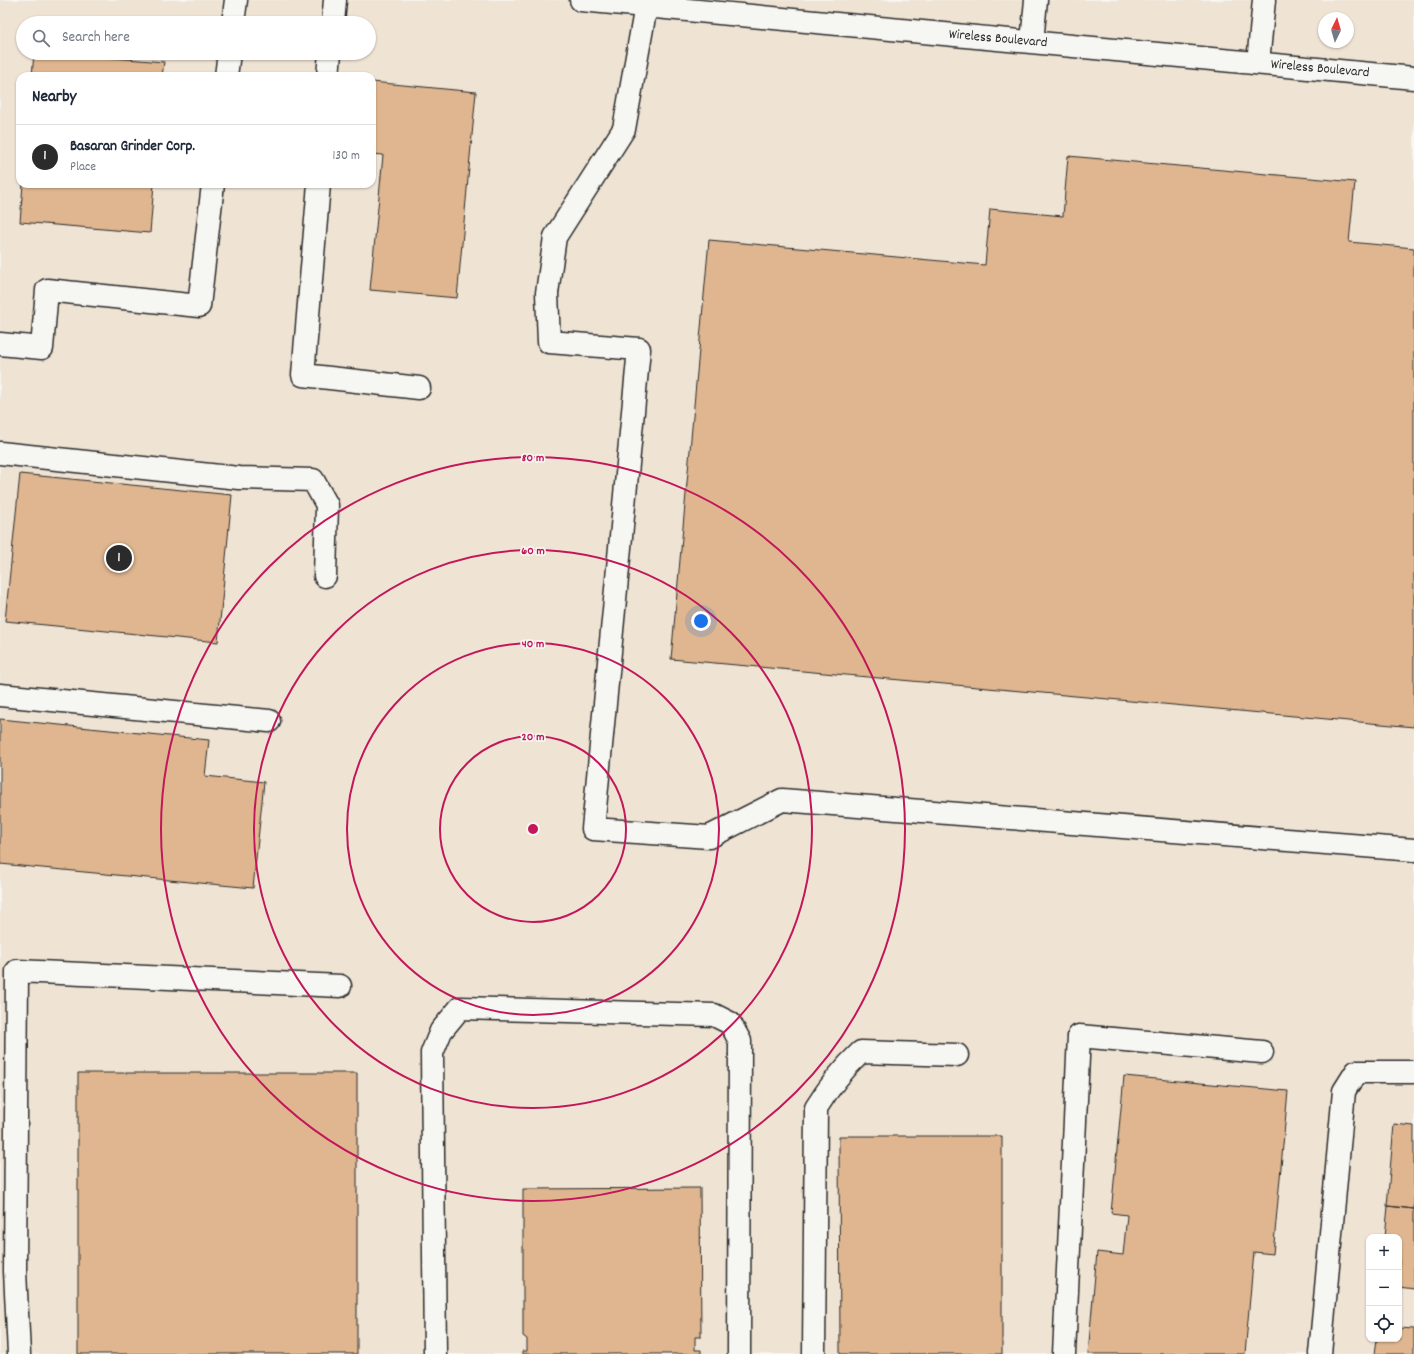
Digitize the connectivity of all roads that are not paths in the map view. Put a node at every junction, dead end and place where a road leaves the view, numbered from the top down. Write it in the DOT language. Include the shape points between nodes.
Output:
graph roads {
  1 [pos="236,0"];
  2 [pos="335,0"];
  3 [pos="581,0"];
  4 [pos="1036,0"];
  5 [pos="1264,0"];
  6 [pos="646,6"];
  7 [pos="234,16"];
  8 [pos="334,16"];
  9 [pos="1032,42"];
  10 [pos="228,60"];
  11 [pos="329,60"];
  12 [pos="1258,63"];
  13 [pos="227,72"];
  14 [pos="328,72"];
  15 [pos="1414,78"];
  16 [pos="213,188"];
  17 [pos="319,188"];
  18 [pos="0,344"];
  19 [pos="419,388"];
  20 [pos="0,453"];
  21 [pos="325,576"];
  22 [pos="0,695"];
  23 [pos="269,721"];
  24 [pos="1414,850"];
  25 [pos="340,986"];
  26 [pos="1262,1052"];
  27 [pos="957,1055"];
  28 [pos="1414,1072"];
  29 [pos="19,1354"];
  30 [pos="435,1354"];
  31 [pos="739,1354"];
  32 [pos="814,1354"];
  33 [pos="1064,1354"];
  34 [pos="1320,1354"];
  1 -- 7 [label="street"];
  2 -- 8 [label="street"];
  3 -- 6 [label="street, Wireless Boulevard"];
  4 -- 9 [label="street"];
  5 -- 12 [label="street"];
  6 -- 9 [label="street, Wireless Boulevard"];
  6 -- 24 [label="street" via="624,129 555,237 547,293 549,342 639,349 593,829 709,837 782,800"];
  9 -- 12 [label="street, Wireless Boulevard"];
  10 -- 13 [label="street"];
  11 -- 14 [label="street"];
  12 -- 15 [label="street, Wireless Boulevard"];
  16 -- 18 [label="street" via="199,306 47,290 42,348"];
  17 -- 19 [label="street" via="303,375"];
  20 -- 21 [label="street" via="239,478 313,480 327,506"];
  22 -- 23 [label="street"];
  25 -- 29 [label="street" via="17,971 15,1271"];
  26 -- 33 [label="street" via="1079,1036"];
  27 -- 32 [label="street" via="861,1052 833,1081 816,1108"];
  28 -- 34 [label="street" via="1356,1072 1344,1092"];
  30 -- 31 [label="street" via="432,1053 441,1031 460,1008 714,1015 730,1023 740,1041"];
}
